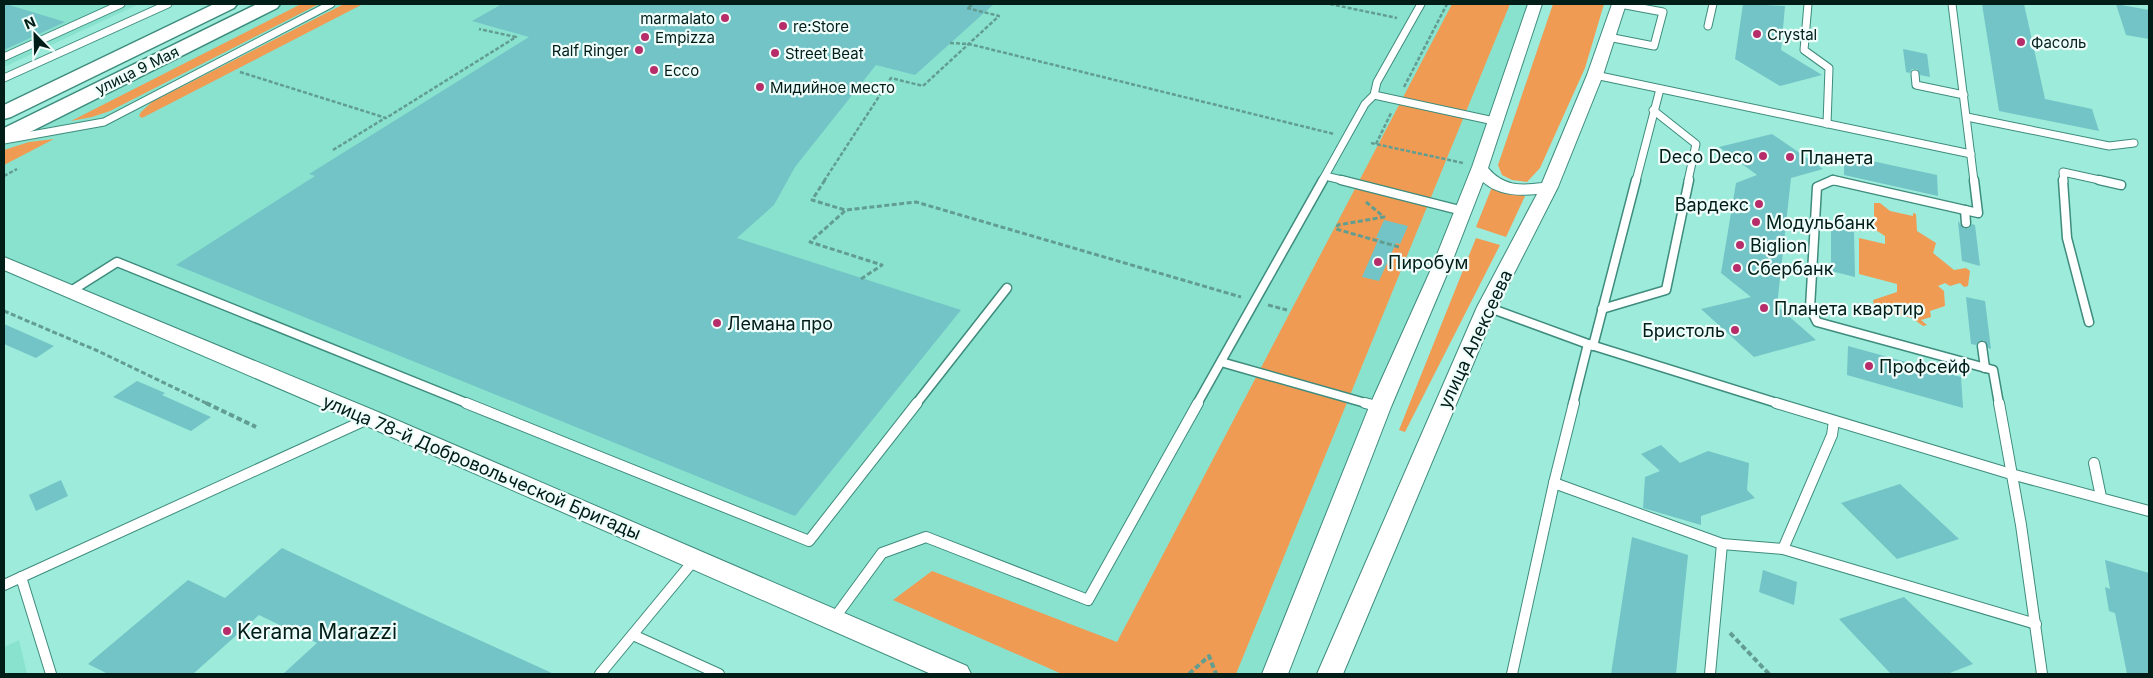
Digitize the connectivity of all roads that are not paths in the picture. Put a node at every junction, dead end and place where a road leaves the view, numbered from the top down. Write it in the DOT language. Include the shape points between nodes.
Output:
graph roads {
  1 [pos="121,4"];
  2 [pos="168,4"];
  3 [pos="228,4"];
  4 [pos="271,4"];
  5 [pos="331,4"];
  6 [pos="1421,4"];
  7 [pos="1535,4"];
  8 [pos="1619,4"];
  9 [pos="1713,4"];
  10 [pos="1808,4"];
  11 [pos="1952,4"];
  12 [pos="1708,26"];
  13 [pos="1608,37"];
  14 [pos="4,57"];
  15 [pos="1915,74"];
  16 [pos="1595,75"];
  17 [pos="4,78"];
  18 [pos="1660,89"];
  19 [pos="1374,95"];
  20 [pos="1964,95"];
  21 [pos="1653,110"];
  22 [pos="4,113"];
  23 [pos="1967,117"];
  24 [pos="1494,121"];
  25 [pos="1827,124"];
  26 [pos="4,138"];
  27 [pos="2134,142"];
  28 [pos="1971,154"];
  29 [pos="1480,168"];
  30 [pos="1325,176"];
  31 [pos="2121,185"];
  32 [pos="1549,187"];
  33 [pos="1965,210"];
  34 [pos="1463,211"];
  35 [pos="1966,223"];
  36 [pos="4,262"];
  37 [pos="1007,288"];
  38 [pos="70,290"];
  39 [pos="1487,307"];
  40 [pos="1602,309"];
  41 [pos="2089,322"];
  42 [pos="1590,345"];
  43 [pos="1982,346"];
  44 [pos="1221,362"];
  45 [pos="1985,368"];
  46 [pos="1380,407"];
  47 [pos="370,418"];
  48 [pos="1834,421"];
  49 [pos="2094,463"];
  50 [pos="2011,474"];
  51 [pos="1554,483"];
  52 [pos="2101,497"];
  53 [pos="2149,511"];
  54 [pos="1722,544"];
  55 [pos="1783,548"];
  56 [pos="696,559"];
  57 [pos="21,577"];
  58 [pos="4,585"];
  59 [pos="833,620"];
  60 [pos="2036,624"];
  61 [pos="633,635"];
  62 [pos="51,674"];
  63 [pos="600,674"];
  64 [pos="719,674"];
  65 [pos="958,674"];
  66 [pos="1275,674"];
  67 [pos="1330,674"];
  68 [pos="1512,674"];
  69 [pos="1710,674"];
  70 [pos="2042,674"];
  1 -- 14 [label="lane"];
  2 -- 17 [label="lane"];
  3 -- 22 [label="main road, улица 9 Мая"];
  4 -- 26 [label="main road, улица 9 Мая"];
  5 -- 26 [label="lane" via="104,122"];
  6 -- 19 [label="lane" via="1377,82"];
  7 -- 24 [label="street"];
  8 -- 13 [label="street, улица Алексеева"];
  8 -- 13 [label="lane" via="1663,12 1654,46"];
  9 -- 12 [label="lane"];
  10 -- 25 [label="lane" via="1804,50 1829,68"];
  11 -- 20 [label="lane"];
  13 -- 16 [label="street, улица Алексеева"];
  15 -- 20 [label="lane" via="1916,85"];
  16 -- 18 [label="lane"];
  16 -- 32 [label="street, улица Алексеева"];
  18 -- 21 [label="lane"];
  18 -- 25 [label="lane"];
  19 -- 24 [label="lane"];
  19 -- 30 [label="lane" via="1365,104"];
  20 -- 23 [label="lane"];
  21 -- 40 [label="lane"];
  21 -- 40 [label="lane" via="1696,144 1666,290"];
  23 -- 27 [label="lane" via="2109,146"];
  23 -- 28 [label="lane"];
  24 -- 29 [label="street"];
  25 -- 28 [label="lane"];
  28 -- 33 [label="lane" via="1978,213"];
  29 -- 32 [label="street" via="1487,179 1502,188 1518,191"];
  29 -- 34 [label="street"];
  30 -- 34 [label="lane"];
  30 -- 44 [label="lane"];
  31 -- 41 [label="lane" via="2062,172 2067,238"];
  32 -- 39 [label="street, улица Алексеева"];
  33 -- 35 [label="lane"];
  33 -- 45 [label="lane" via="1833,180 1817,186 1810,308 1817,322"];
  34 -- 46 [label="street"];
  36 -- 38 [label="street, улица 78-й Добровольческой Бригады"];
  37 -- 38 [label="lane" via="809,541 118,262"];
  38 -- 47 [label="street, улица 78-й Добровольческой Бригады"];
  39 -- 42 [label="lane"];
  39 -- 67 [label="street, улица Алексеева"];
  40 -- 42 [label="lane"];
  42 -- 48 [label="lane"];
  42 -- 51 [label="lane"];
  43 -- 45 [label="lane"];
  44 -- 46 [label="lane"];
  44 -- 59 [label="lane" via="1088,600 926,537 882,553"];
  45 -- 50 [label="lane" via="1993,370"];
  46 -- 66 [label="street"];
  47 -- 56 [label="street, улица 78-й Добровольческой Бригады"];
  47 -- 57 [label="lane"];
  48 -- 50 [label="lane"];
  48 -- 55 [label="lane" via="1832,435"];
  49 -- 52 [label="lane"];
  50 -- 52 [label="lane"];
  50 -- 60 [label="lane"];
  51 -- 54 [label="lane"];
  51 -- 68 [label="lane"];
  52 -- 53 [label="lane"];
  54 -- 55 [label="lane"];
  54 -- 69 [label="lane"];
  55 -- 60 [label="lane"];
  56 -- 59 [label="street, улица 78-й Добровольческой Бригады"];
  56 -- 61 [label="lane"];
  57 -- 58 [label="lane"];
  57 -- 62 [label="lane"];
  59 -- 65 [label="street, улица 78-й Добровольческой Бригады"];
  60 -- 70 [label="lane"];
  61 -- 63 [label="lane"];
  61 -- 64 [label="lane"];
}
